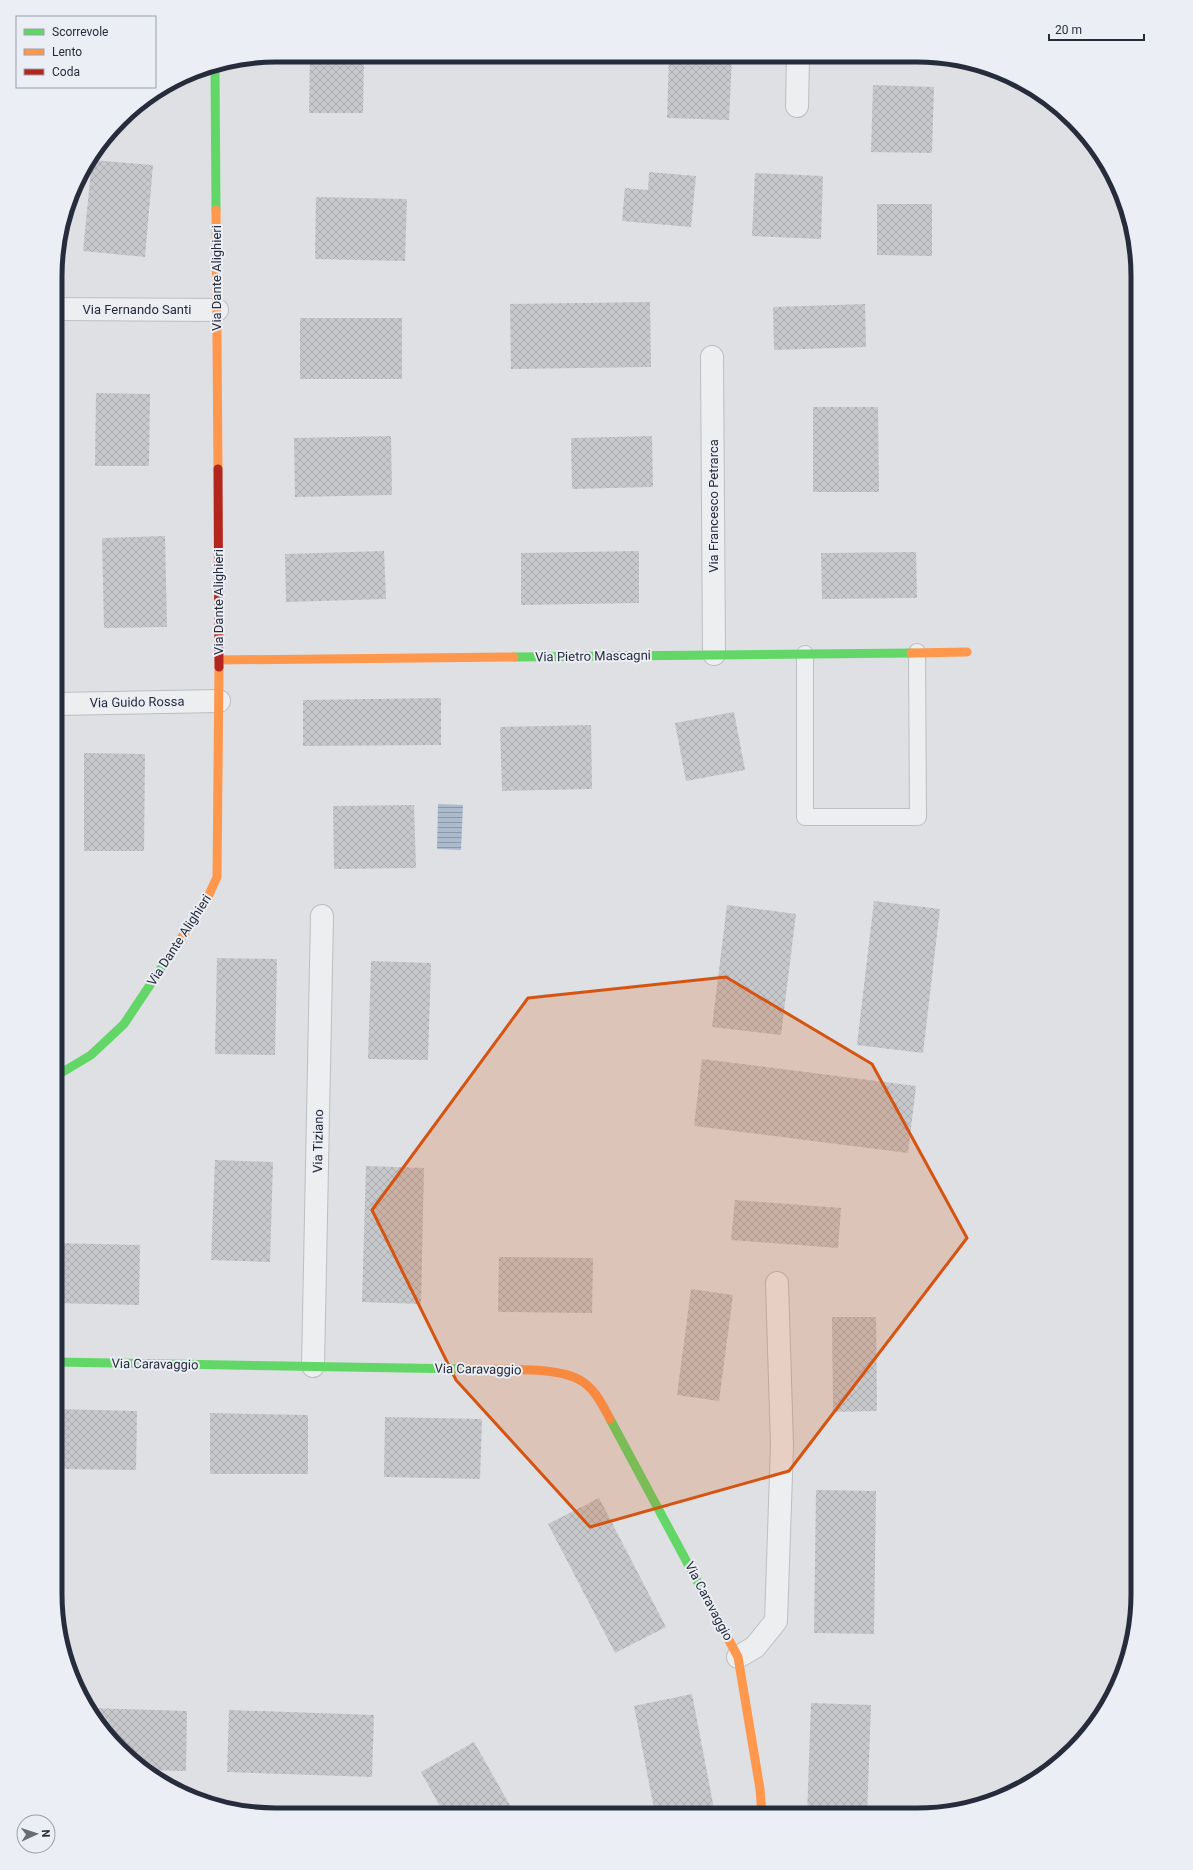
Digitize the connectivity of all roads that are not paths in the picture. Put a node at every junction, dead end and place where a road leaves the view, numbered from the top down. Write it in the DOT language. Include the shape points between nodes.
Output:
graph roads {
  1 [pos="798,62"];
  2 [pos="215,71"];
  3 [pos="797,106"];
  4 [pos="62,309"];
  5 [pos="217,310"];
  6 [pos="712,357"];
  7 [pos="917,652"];
  8 [pos="967,652"];
  9 [pos="714,654"];
  10 [pos="805,654"];
  11 [pos="218,660"];
  12 [pos="218,701"];
  13 [pos="62,704"];
  14 [pos="322,916"];
  15 [pos="62,1072"];
  16 [pos="777,1283"];
  17 [pos="62,1362"];
  18 [pos="313,1366"];
  19 [pos="738,1657"];
  20 [pos="761,1808"];
  1 -- 3 [label="street"];
  2 -- 5 [label="street, Via Dante Alighieri"];
  4 -- 5 [label="street, Via Fernando Santi"];
  5 -- 11 [label="street, Via Dante Alighieri"];
  6 -- 9 [label="street, Via Francesco Petrarca"];
  7 -- 8 [label="street, Via Pietro Mascagni"];
  7 -- 10 [label="street, Via Pietro Mascagni"];
  7 -- 10 [label="lane" via="918,817 806,817"];
  9 -- 10 [label="street, Via Pietro Mascagni"];
  9 -- 11 [label="street, Via Pietro Mascagni"];
  11 -- 12 [label="street, Via Dante Alighieri"];
  12 -- 13 [label="street, Via Guido Rossa"];
  12 -- 15 [label="street, Via Dante Alighieri" via="217,877 207,898 124,1024 91,1055"];
  14 -- 18 [label="street, Via Tiziano"];
  16 -- 19 [label="street, Via Caravaggio" via="782,1445 776,1621 755,1647"];
  17 -- 18 [label="street, Via Caravaggio"];
  18 -- 19 [label="street, Via Caravaggio" via="549,1371 578,1379 598,1396"];
  19 -- 20 [label="street, Via Caravaggio"];
}
